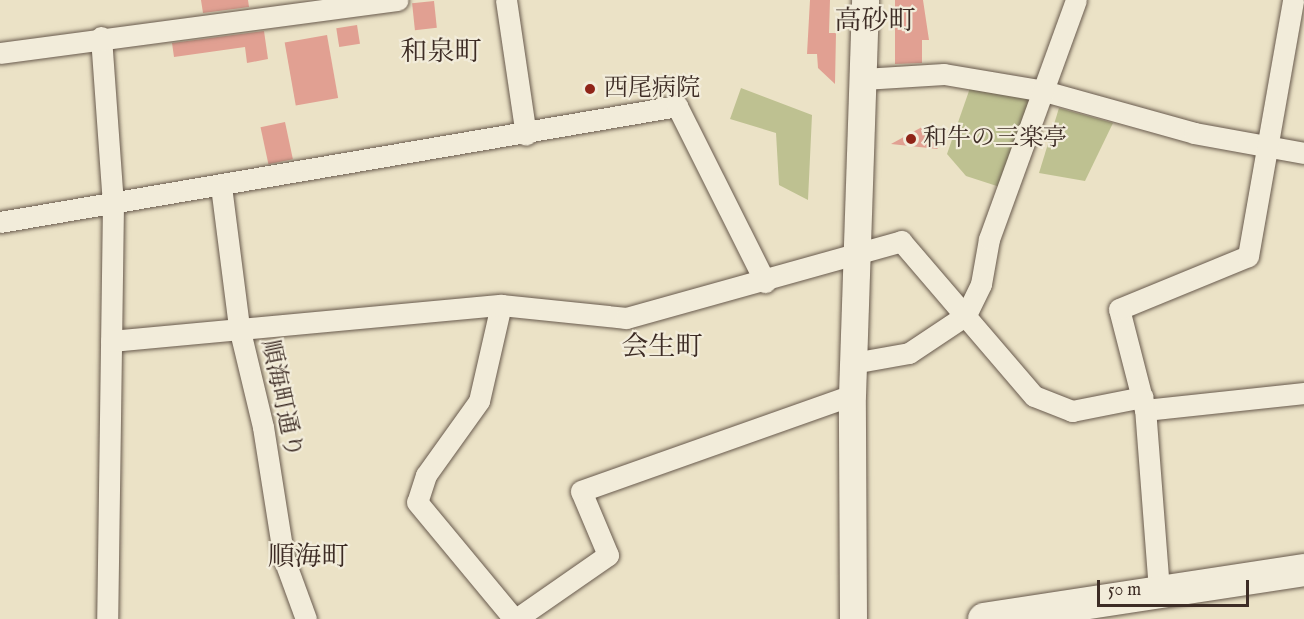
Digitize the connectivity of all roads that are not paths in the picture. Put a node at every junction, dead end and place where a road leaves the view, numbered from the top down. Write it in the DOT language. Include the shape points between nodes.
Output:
graph roads {
  1 [pos="397,0"];
  2 [pos="506,0"];
  3 [pos="865,0"];
  4 [pos="1076,0"];
  5 [pos="1293,0"];
  6 [pos="101,37"];
  7 [pos="0,53"];
  8 [pos="863,79"];
  9 [pos="1044,91"];
  10 [pos="526,135"];
  11 [pos="1270,147"];
  12 [pos="1304,153"];
  13 [pos="221,186"];
  14 [pos="113,204"];
  15 [pos="0,222"];
  16 [pos="858,252"];
  17 [pos="765,282"];
  18 [pos="501,305"];
  19 [pos="966,315"];
  20 [pos="239,327"];
  21 [pos="111,341"];
  22 [pos="853,363"];
  23 [pos="1304,393"];
  24 [pos="852,395"];
  25 [pos="1144,404"];
  26 [pos="1304,570"];
  27 [pos="1159,590"];
  28 [pos="999,618"];
  29 [pos="107,619"];
  30 [pos="306,619"];
  31 [pos="515,619"];
  32 [pos="853,619"];
  1 -- 6 [label="street"];
  2 -- 10 [label="street"];
  3 -- 8 [label="street"];
  4 -- 9 [label="street"];
  5 -- 11 [label="street"];
  6 -- 7 [label="street"];
  6 -- 14 [label="street"];
  8 -- 9 [label="street" via="944,74"];
  8 -- 16 [label="street"];
  9 -- 11 [label="street" via="1194,133"];
  9 -- 19 [label="street" via="989,239 981,284"];
  10 -- 13 [label="street"];
  10 -- 17 [label="street" via="677,106"];
  11 -- 12 [label="street"];
  11 -- 25 [label="street" via="1248,256 1119,309"];
  13 -- 14 [label="street"];
  13 -- 20 [label="street, 順海町通り"];
  14 -- 15 [label="street"];
  14 -- 21 [label="street"];
  16 -- 17 [label="street"];
  16 -- 19 [label="street" via="901,241"];
  16 -- 22 [label="street"];
  17 -- 18 [label="street" via="626,318"];
  18 -- 20 [label="street"];
  18 -- 31 [label="street" via="479,401 426,475 417,502"];
  19 -- 22 [label="street" via="909,353"];
  19 -- 25 [label="street" via="1034,396 1051,406 1071,411"];
  20 -- 21 [label="street"];
  20 -- 30 [label="street, 順海町通り" via="263,427 284,560"];
  21 -- 29 [label="street"];
  22 -- 24 [label="street"];
  23 -- 25 [label="street"];
  24 -- 31 [label="street" via="582,492 608,555"];
  24 -- 32 [label="street"];
  25 -- 27 [label="street"];
  26 -- 27 [label="main road"];
  27 -- 28 [label="main road"];
}
